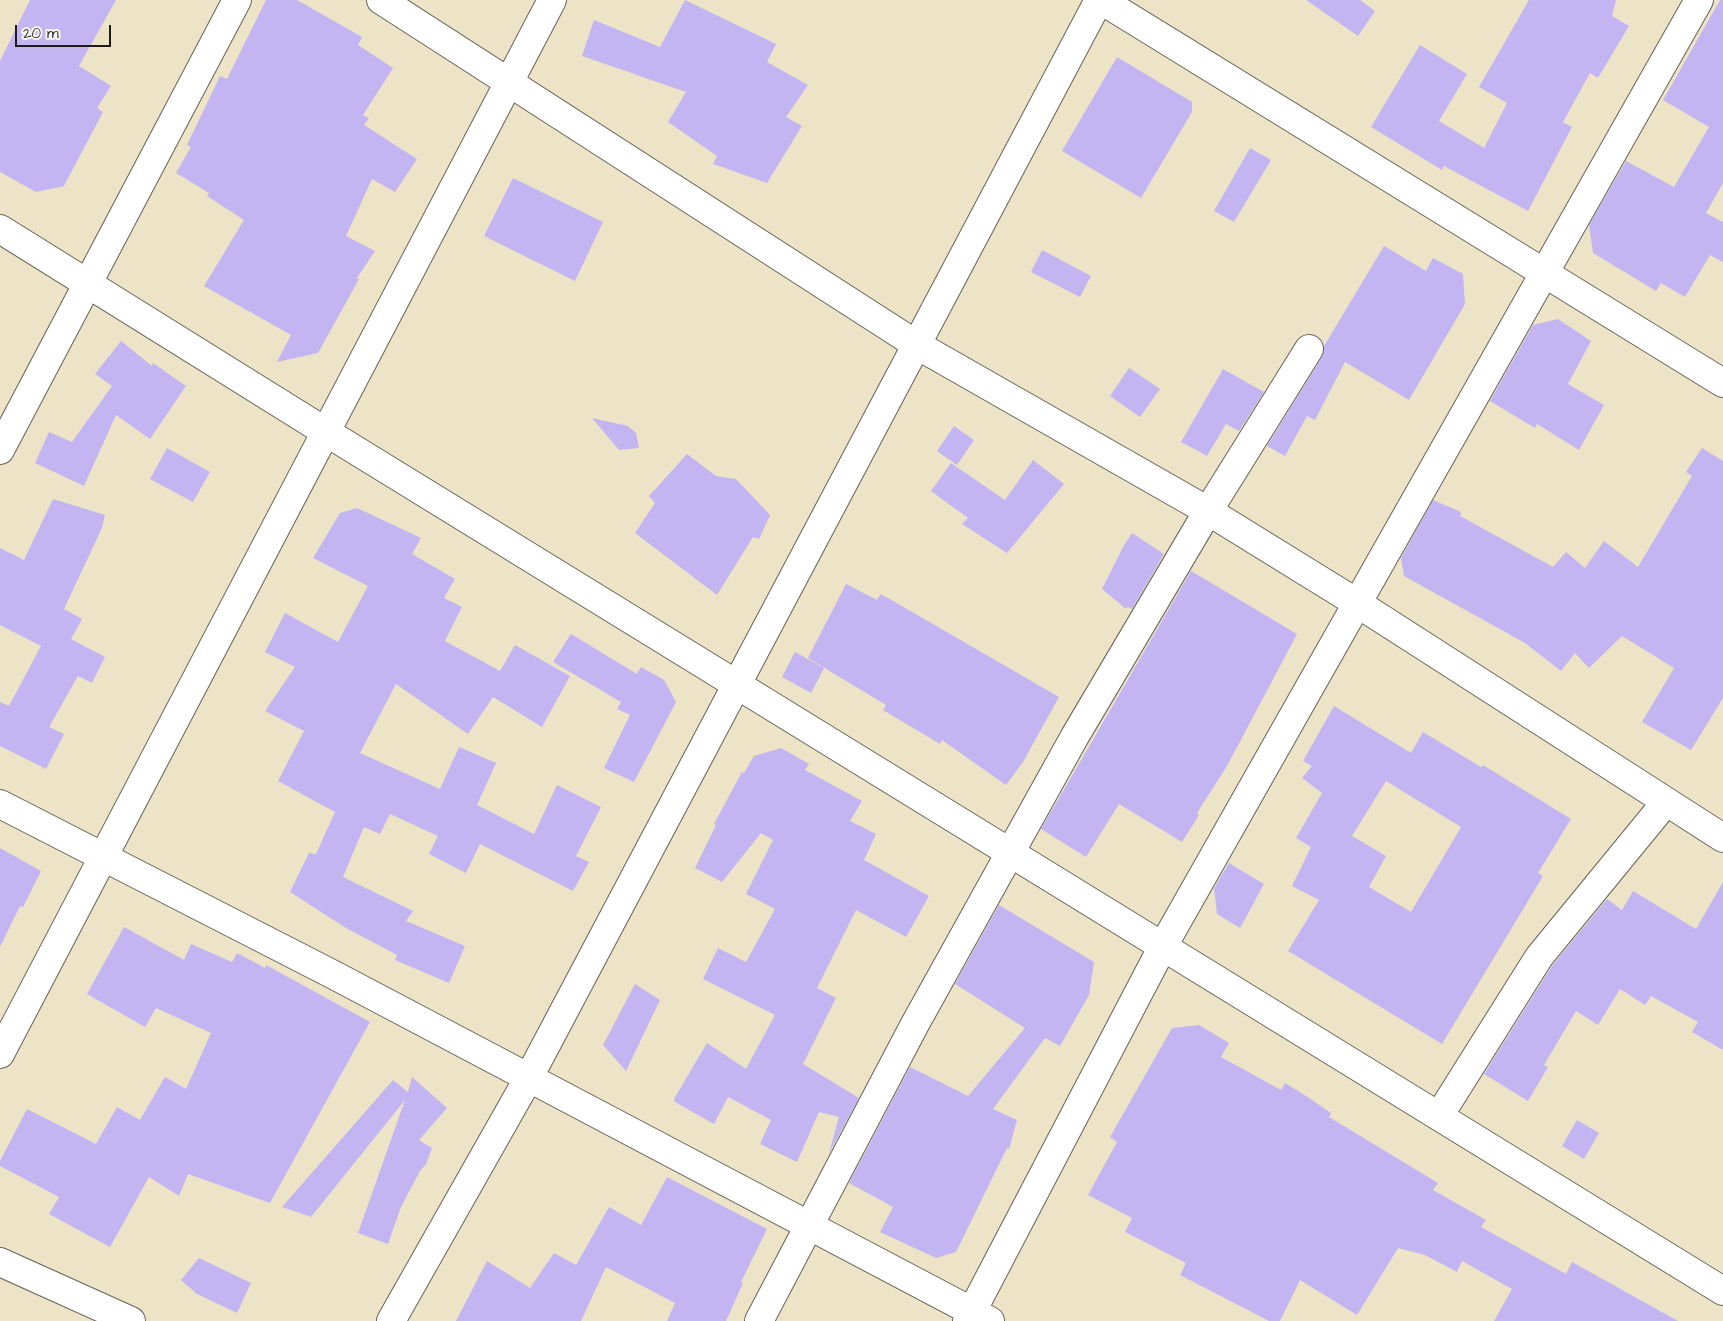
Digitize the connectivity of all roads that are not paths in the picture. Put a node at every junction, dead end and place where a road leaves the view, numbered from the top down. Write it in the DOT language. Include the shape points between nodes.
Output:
graph roads {
  1 [pos="237,0"];
  2 [pos="381,0"];
  3 [pos="552,0"];
  4 [pos="1100,0"];
  5 [pos="1699,0"];
  6 [pos="509,82"];
  7 [pos="0,229"];
  8 [pos="1544,273"];
  9 [pos="88,283"];
  10 [pos="917,345"];
  11 [pos="1308,349"];
  12 [pos="1723,383"];
  13 [pos="326,432"];
  14 [pos="0,450"];
  15 [pos="1208,511"];
  16 [pos="1357,603"];
  17 [pos="737,684"];
  18 [pos="1666,802"];
  19 [pos="0,804"];
  20 [pos="1723,838"];
  21 [pos="1011,852"];
  22 [pos="103,858"];
  23 [pos="1163,946"];
  24 [pos="0,1054"];
  25 [pos="528,1079"];
  26 [pos="1438,1116"];
  27 [pos="810,1228"];
  28 [pos="0,1262"];
  29 [pos="1723,1291"];
  30 [pos="976,1318"];
  31 [pos="131,1321"];
  32 [pos="391,1321"];
  33 [pos="759,1321"];
  1 -- 9 [label="street"];
  2 -- 6 [label="street"];
  3 -- 6 [label="street"];
  4 -- 8 [label="street"];
  4 -- 10 [label="street"];
  5 -- 8 [label="street"];
  6 -- 10 [label="street"];
  6 -- 13 [label="street"];
  7 -- 9 [label="street"];
  8 -- 12 [label="street"];
  8 -- 16 [label="street"];
  9 -- 13 [label="street"];
  9 -- 14 [label="street"];
  10 -- 15 [label="street"];
  10 -- 17 [label="street"];
  11 -- 15 [label="street"];
  13 -- 17 [label="street"];
  13 -- 22 [label="street"];
  15 -- 16 [label="street"];
  15 -- 21 [label="street" via="1123,651"];
  16 -- 18 [label="street"];
  16 -- 23 [label="street"];
  17 -- 21 [label="street"];
  17 -- 25 [label="street"];
  18 -- 20 [label="street"];
  18 -- 26 [label="street" via="1539,957"];
  19 -- 22 [label="street"];
  21 -- 23 [label="street"];
  21 -- 27 [label="street" via="915,1024"];
  22 -- 24 [label="street"];
  22 -- 25 [label="street" via="332,974"];
  23 -- 26 [label="street"];
  23 -- 30 [label="street"];
  25 -- 27 [label="street"];
  25 -- 32 [label="street"];
  26 -- 29 [label="street"];
  27 -- 30 [label="street"];
  27 -- 33 [label="street"];
  28 -- 31 [label="street"];
}
